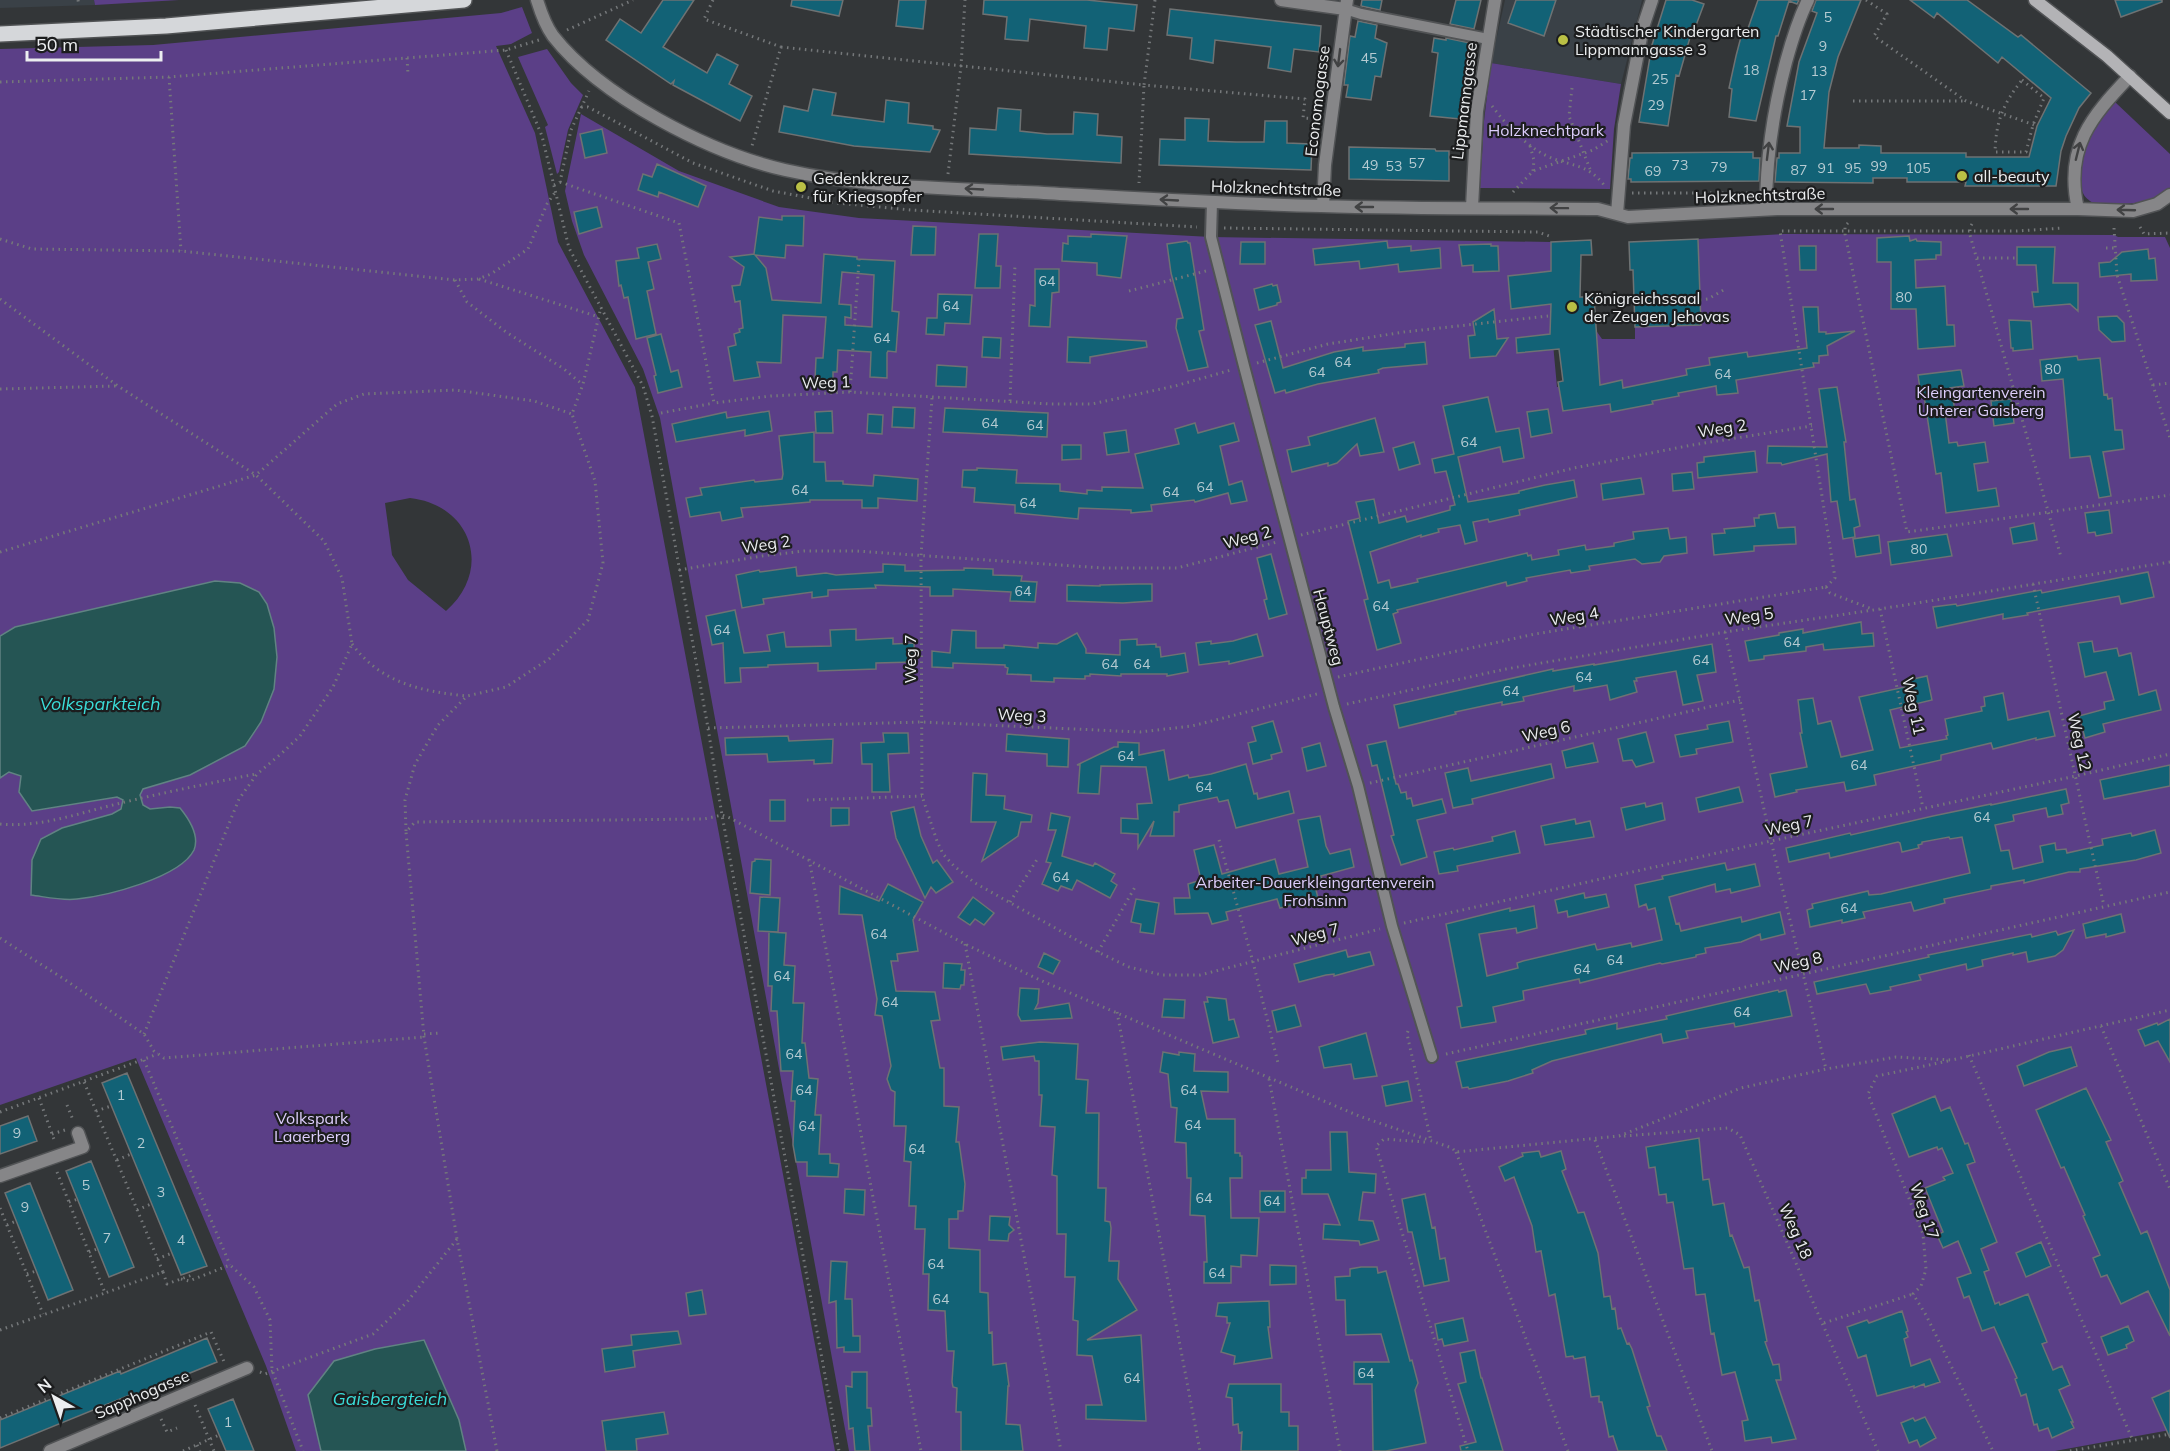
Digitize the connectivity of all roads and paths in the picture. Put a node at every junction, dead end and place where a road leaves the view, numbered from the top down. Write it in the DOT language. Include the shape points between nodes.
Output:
graph roads {
  1 [pos="78,0"];
  2 [pos="464,0"];
  3 [pos="537,0"];
  4 [pos="633,0"];
  5 [pos="713,0"];
  6 [pos="965,0"];
  7 [pos="1155,0"];
  8 [pos="1281,0"];
  9 [pos="1495,0"];
  10 [pos="1652,0"];
  11 [pos="1808,0"];
  12 [pos="1866,0"];
  13 [pos="2039,1"];
  14 [pos="1346,4"];
  15 [pos="79,6"];
  16 [pos="568,30"];
  17 [pos="0,34"];
  18 [pos="553,35"];
  19 [pos="576,37"];
  20 [pos="1488,39"];
  21 [pos="781,47"];
  22 [pos="506,50"];
  23 [pos="407,58"];
  24 [pos="961,66"];
  25 [pos="408,74"];
  26 [pos="2130,76"];
  27 [pos="169,77"];
  28 [pos="595,78"];
  29 [pos="0,82"];
  30 [pos="1144,85"];
  31 [pos="1572,88"];
  32 [pos="1480,91"];
  33 [pos="1853,101"];
  34 [pos="1966,101"];
  35 [pos="2170,113"];
  36 [pos="2002,114"];
  37 [pos="1332,119"];
  38 [pos="2035,125"];
  39 [pos="1623,130"];
  40 [pos="752,146"];
  41 [pos="1530,146"];
  42 [pos="763,149"];
  43 [pos="1584,154"];
  44 [pos="747,160"];
  45 [pos="1563,161"];
  46 [pos="1533,171"];
  47 [pos="1591,171"];
  48 [pos="560,182"];
  49 [pos="554,185"];
  50 [pos="947,188"];
  51 [pos="556,191"];
  52 [pos="1503,192"];
  53 [pos="1513,192"];
  54 [pos="1524,192"];
  55 [pos="1766,192"];
  56 [pos="1619,193"];
  57 [pos="2170,195"];
  58 [pos="1138,198"];
  59 [pos="1212,202"];
  60 [pos="1323,206"];
  61 [pos="1472,207"];
  62 [pos="1766,209"];
  63 [pos="1861,209"];
  64 [pos="1989,209"];
  65 [pos="2078,209"];
  66 [pos="1617,214"];
  67 [pos="2140,227"];
  68 [pos="2063,228"];
  69 [pos="2114,228"];
  70 [pos="1845,230"];
  71 [pos="1970,231"];
  72 [pos="2170,233"];
  73 [pos="0,239"];
  74 [pos="2115,248"];
  75 [pos="2106,249"];
  76 [pos="181,251"];
  77 [pos="1977,258"];
  78 [pos="2016,258"];
  79 [pos="860,260"];
  80 [pos="1015,264"];
  81 [pos="1219,267"];
  82 [pos="477,279"];
  83 [pos="455,280"];
  84 [pos="1727,288"];
  85 [pos="1129,291"];
  86 [pos="0,299"];
  87 [pos="1700,300"];
  88 [pos="601,306"];
  89 [pos="1548,316"];
  90 [pos="599,317"];
  91 [pos="1244,366"];
  92 [pos="2170,383"];
  93 [pos="583,384"];
  94 [pos="2153,385"];
  95 [pos="118,386"];
  96 [pos="0,389"];
  97 [pos="850,392"];
  98 [pos="932,398"];
  99 [pos="1010,401"];
  100 [pos="714,403"];
  101 [pos="661,413"];
  102 [pos="572,414"];
  103 [pos="1812,426"];
  104 [pos="2170,438"];
  105 [pos="256,475"];
  106 [pos="2170,495"];
  107 [pos="2049,512"];
  108 [pos="1290,538"];
  109 [pos="0,552"];
  110 [pos="921,556"];
  111 [pos="2061,557"];
  112 [pos="2170,562"];
  113 [pos="679,570"];
  114 [pos="2032,584"];
  115 [pos="1826,587"];
  116 [pos="1880,609"];
  117 [pos="1874,610"];
  118 [pos="1725,632"];
  119 [pos="352,644"];
  120 [pos="1328,679"];
  121 [pos="1330,691"];
  122 [pos="467,696"];
  123 [pos="1740,700"];
  124 [pos="1334,707"];
  125 [pos="922,722"];
  126 [pos="708,728"];
  127 [pos="2170,754"];
  128 [pos="256,774"];
  129 [pos="2076,776"];
  130 [pos="1358,786"];
  131 [pos="922,796"];
  132 [pos="807,800"];
  133 [pos="1923,808"];
  134 [pos="722,815"];
  135 [pos="0,824"];
  136 [pos="406,832"];
  137 [pos="1219,840"];
  138 [pos="1771,841"];
  139 [pos="1038,858"];
  140 [pos="809,859"];
  141 [pos="1135,887"];
  142 [pos="2170,892"];
  143 [pos="1010,902"];
  144 [pos="2104,906"];
  145 [pos="1392,926"];
  146 [pos="0,938"];
  147 [pos="965,944"];
  148 [pos="1098,952"];
  149 [pos="1253,962"];
  150 [pos="1802,974"];
  151 [pos="1418,1010"];
  152 [pos="1116,1012"];
  153 [pos="2101,1026"];
  154 [pos="440,1033"];
  155 [pos="144,1034"];
  156 [pos="424,1036"];
  157 [pos="158,1054"];
  158 [pos="1969,1056"];
  159 [pos="1432,1057"];
  160 [pos="144,1060"];
  161 [pos="1952,1060"];
  162 [pos="1278,1063"];
  163 [pos="1826,1069"];
  164 [pos="1269,1079"];
  165 [pos="84,1082"];
  166 [pos="39,1098"];
  167 [pos="111,1106"];
  168 [pos="96,1111"];
  169 [pos="0,1112"];
  170 [pos="78,1133"];
  171 [pos="52,1134"];
  172 [pos="1619,1136"];
  173 [pos="1594,1140"];
  174 [pos="1456,1152"];
  175 [pos="131,1154"];
  176 [pos="51,1158"];
  177 [pos="117,1160"];
  178 [pos="0,1176"];
  179 [pos="2170,1189"];
  180 [pos="78,1199"];
  181 [pos="69,1202"];
  182 [pos="151,1204"];
  183 [pos="0,1208"];
  184 [pos="137,1210"];
  185 [pos="16,1221"];
  186 [pos="7,1225"];
  187 [pos="457,1239"];
  188 [pos="97,1249"];
  189 [pos="89,1252"];
  190 [pos="172,1253"];
  191 [pos="157,1259"];
  192 [pos="230,1265"];
  193 [pos="36,1271"];
  194 [pos="163,1272"];
  195 [pos="27,1274"];
  196 [pos="192,1275"];
  197 [pos="181,1279"];
  198 [pos="105,1293"];
  199 [pos="1913,1294"];
  200 [pos="43,1314"];
  201 [pos="1823,1324"];
  202 [pos="0,1330"];
  203 [pos="247,1368"];
  204 [pos="272,1370"];
  205 [pos="230,1376"];
  206 [pos="194,1403"];
  207 [pos="160,1417"];
  208 [pos="0,1418"];
  209 [pos="177,1428"];
  210 [pos="2170,1434"];
  211 [pos="219,1435"];
  212 [pos="209,1439"];
  213 [pos="2133,1441"];
  214 [pos="197,1445"];
  215 [pos="50,1451"];
  216 [pos="183,1451"];
  217 [pos="200,1451"];
  218 [pos="214,1451"];
  219 [pos="303,1451"];
  220 [pos="497,1451"];
  221 [pos="839,1451"];
  222 [pos="921,1451"];
  223 [pos="1061,1451"];
  224 [pos="1200,1451"];
  225 [pos="1340,1451"];
  226 [pos="1468,1451"];
  227 [pos="1568,1451"];
  228 [pos="1712,1451"];
  229 [pos="1878,1451"];
  230 [pos="1993,1451"];
  231 [pos="2070,1451"];
  1 -- 15 [label="path"];
  2 -- 17 [label="main road" via="166,26"];
  3 -- 18 [label="street, Holzknechtstraße"];
  4 -- 16 [label="path"];
  5 -- 21 [label="path" via="704,19"];
  6 -- 24 [label="path"];
  7 -- 30 [label="path"];
  8 -- 14 [label="street"];
  9 -- 20 [label="street, Lippmanngasse"];
  10 -- 39 [label="street"];
  55 -- 11 [label="street, one-way" via="1775,104 1798,20"];
  12 -- 34 [label="path" via="1887,14 1874,36"];
  13 -- 26 [label="main road"];
  14 -- 20 [label="lane" via="1361,14"];
  14 -- 37 [label="street, Economogasse, one-way"];
  16 -- 18 [label="path"];
  16 -- 19 [label="path"];
  18 -- 22 [label="path"];
  18 -- 28 [label="street, Holzknechtstraße"];
  20 -- 32 [label="street, Lippmanngasse"];
  21 -- 24 [label="path"];
  21 -- 40 [label="path"];
  22 -- 23 [label="path"];
  22 -- 49 [label="path" via="542,136"];
  23 -- 25 [label="path"];
  23 -- 27 [label="path"];
  24 -- 30 [label="path"];
  24 -- 50 [label="path"];
  26 -- 35 [label="main road"];
  65 -- 26 [label="street, one-way" via="2073,185 2079,143 2100,107"];
  27 -- 29 [label="path"];
  27 -- 76 [label="path"];
  28 -- 44 [label="street, Holzknechtstraße" via="692,137"];
  28 -- 48 [label="path" via="571,130"];
  30 -- 37 [label="path" via="1305,99 1303,118"];
  30 -- 58 [label="path"];
  31 -- 43 [label="path" via="1569,116"];
  32 -- 41 [label="path"];
  32 -- 61 [label="street, Lippmanngasse"];
  33 -- 34 [label="path"];
  34 -- 36 [label="path"];
  36 -- 38 [label="path"];
  36 -- 38 [label="path" via="2022,80 2044,98"];
  36 -- 38 [label="path" via="1995,131 1995,152 2026,152"];
  37 -- 60 [label="street, Economogasse"];
  39 -- 43 [label="path"];
  39 -- 56 [label="street"];
  40 -- 42 [label="path"];
  40 -- 44 [label="path"];
  41 -- 45 [label="path"];
  41 -- 46 [label="path"];
  43 -- 45 [label="path"];
  43 -- 47 [label="path"];
  44 -- 50 [label="street, Holzknechtstraße" via="831,179"];
  45 -- 46 [label="path"];
  45 -- 47 [label="path"];
  46 -- 53 [label="path"];
  47 -- 56 [label="path" via="1610,193"];
  48 -- 49 [label="path"];
  48 -- 100 [label="path" via="679,223"];
  49 -- 51 [label="path"];
  58 -- 50 [label="street, Holzknechtstraße, one-way"];
  51 -- 82 [label="path" via="528,249"];
  51 -- 88 [label="path" via="570,248"];
  52 -- 53 [label="path"];
  53 -- 54 [label="path"];
  55 -- 56 [label="path"];
  55 -- 62 [label="street"];
  56 -- 66 [label="street"];
  57 -- 65 [label="street, Holzknechtstraße, one-way" via="2157,204 2133,211"];
  59 -- 58 [label="street, Holzknechtstraße, one-way"];
  59 -- 60 [label="street, Holzknechtstraße"];
  59 -- 81 [label="lane, Hauptweg" via="1211,237"];
  61 -- 60 [label="street, Holzknechtstraße, one-way"];
  66 -- 61 [label="street, Holzknechtstraße, one-way" via="1598,209"];
  63 -- 62 [label="street, Holzknechtstraße, one-way"];
  62 -- 66 [label="street, Holzknechtstraße" via="1628,217"];
  63 -- 64 [label="street, Holzknechtstraße"];
  63 -- 70 [label="path"];
  65 -- 64 [label="street, Holzknechtstraße, one-way"];
  64 -- 71 [label="path" via="1970,226"];
  67 -- 72 [label="path" via="2144,234"];
  68 -- 71 [label="path"];
  69 -- 74 [label="path"];
  70 -- 71 [label="path"];
  70 -- 103 [label="path" via="1780,231"];
  70 -- 107 [label="path" via="1908,532"];
  71 -- 77 [label="path"];
  73 -- 76 [label="path" via="32,249"];
  74 -- 75 [label="path"];
  74 -- 94 [label="path" via="2117,275"];
  76 -- 83 [label="path"];
  77 -- 78 [label="path"];
  77 -- 107 [label="path"];
  79 -- 97 [label="path"];
  80 -- 99 [label="path"];
  81 -- 85 [label="path"];
  81 -- 91 [label="lane, Hauptweg"];
  82 -- 83 [label="path"];
  82 -- 90 [label="path"];
  83 -- 93 [label="path" via="467,302"];
  84 -- 87 [label="path"];
  86 -- 95 [label="path"];
  88 -- 90 [label="path"];
  88 -- 113 [label="path" via="642,386 652,416"];
  89 -- 91 [label="path, Weg 1" via="1328,344"];
  90 -- 93 [label="path"];
  91 -- 99 [label="path, Weg 1" via="1092,404"];
  91 -- 108 [label="lane, Hauptweg"];
  92 -- 94 [label="path"];
  93 -- 102 [label="path"];
  94 -- 104 [label="path"];
  95 -- 96 [label="path"];
  95 -- 105 [label="path"];
  97 -- 98 [label="path, Weg 1"];
  97 -- 100 [label="path, Weg 1"];
  98 -- 99 [label="path, Weg 1"];
  98 -- 110 [label="path, Weg 7"];
  100 -- 101 [label="path, Weg 1"];
  102 -- 105 [label="path" via="534,401 455,390 364,393 337,404"];
  102 -- 122 [label="path" via="595,481 603,564 588,620 549,659 506,687"];
  103 -- 108 [label="path, Weg 2" via="1575,468"];
  103 -- 115 [label="path" via="1835,578"];
  105 -- 109 [label="path"];
  105 -- 119 [label="path" via="324,540 342,578"];
  106 -- 107 [label="path"];
  107 -- 111 [label="path"];
  108 -- 110 [label="path, Weg 2" via="1177,568 1103,568"];
  108 -- 120 [label="lane, Hauptweg"];
  110 -- 113 [label="path, Weg 2" via="804,551"];
  110 -- 125 [label="path, Weg 7"];
  112 -- 114 [label="path, Weg 5"];
  113 -- 126 [label="path"];
  114 -- 116 [label="path, Weg 5"];
  114 -- 129 [label="path, Weg 12"];
  115 -- 117 [label="path"];
  115 -- 120 [label="path, Weg 4" via="1535,634"];
  116 -- 117 [label="path, Weg 5"];
  116 -- 133 [label="path, Weg 11"];
  117 -- 118 [label="path, Weg 5"];
  118 -- 123 [label="path"];
  118 -- 124 [label="path, Weg 5" via="1506,669"];
  119 -- 122 [label="path" via="387,676 411,687"];
  119 -- 128 [label="path" via="333,687 300,736"];
  120 -- 121 [label="lane, Hauptweg"];
  121 -- 124 [label="lane, Hauptweg"];
  121 -- 125 [label="path, Weg 3" via="1192,726 1140,732"];
  122 -- 136 [label="path" via="438,725 415,764 405,800"];
  123 -- 130 [label="path, Weg 6"];
  123 -- 138 [label="path"];
  124 -- 130 [label="lane, Hauptweg"];
  125 -- 126 [label="path, Weg 3"];
  125 -- 131 [label="path, Weg 7"];
  126 -- 134 [label="path"];
  127 -- 129 [label="path, Weg 7"];
  128 -- 135 [label="path" via="21,826"];
  128 -- 155 [label="path" via="239,799"];
  129 -- 133 [label="path, Weg 7"];
  129 -- 144 [label="path, Weg 12"];
  130 -- 145 [label="lane, Hauptweg"];
  131 -- 132 [label="path"];
  131 -- 143 [label="path, Weg 7" via="943,854 975,883"];
  133 -- 138 [label="path, Weg 7"];
  134 -- 136 [label="path" via="704,819 415,822"];
  134 -- 221 [label="path"];
  136 -- 156 [label="path"];
  137 -- 149 [label="path"];
  138 -- 145 [label="path, Weg 7"];
  138 -- 150 [label="path"];
  139 -- 143 [label="path"];
  140 -- 222 [label="path"];
  141 -- 148 [label="path"];
  142 -- 144 [label="path, Weg 8"];
  143 -- 148 [label="path, Weg 7"];
  144 -- 150 [label="path, Weg 8"];
  145 -- 149 [label="path, Weg 7"];
  145 -- 151 [label="lane, Hauptweg"];
  146 -- 155 [label="path"];
  147 -- 223 [label="path"];
  148 -- 149 [label="path, Weg 7" via="1162,975 1200,975"];
  149 -- 162 [label="path"];
  150 -- 159 [label="path, Weg 8"];
  150 -- 163 [label="path"];
  151 -- 159 [label="lane, Hauptweg"];
  151 -- 226 [label="path" via="1407,1034 1431,1142 1384,1139 1376,1146"];
  152 -- 224 [label="path"];
  153 -- 179 [label="path"];
  154 -- 156 [label="path"];
  155 -- 157 [label="path"];
  156 -- 157 [label="path" via="164,1058"];
  156 -- 187 [label="path"];
  157 -- 160 [label="path"];
  158 -- 213 [label="path"];
  160 -- 165 [label="path"];
  160 -- 192 [label="path"];
  161 -- 199 [label="path, Weg 17" via="1877,1076 1868,1094 1923,1234 1926,1269 1922,1286"];
  164 -- 225 [label="path"];
  165 -- 166 [label="path"];
  165 -- 168 [label="path"];
  166 -- 169 [label="path"];
  166 -- 171 [label="path"];
  167 -- 168 [label="path"];
  168 -- 177 [label="path"];
  170 -- 176 [label="street" via="83,1147"];
  172 -- 201 [label="path, Weg 18" via="1728,1128 1740,1135"];
  173 -- 228 [label="path"];
  174 -- 227 [label="path"];
  175 -- 177 [label="path"];
  176 -- 178 [label="street"];
  176 -- 181 [label="path"];
  177 -- 184 [label="path"];
  180 -- 181 [label="path"];
  181 -- 189 [label="path"];
  182 -- 184 [label="path"];
  183 -- 186 [label="path"];
  184 -- 191 [label="path"];
  185 -- 186 [label="path"];
  186 -- 195 [label="path"];
  187 -- 204 [label="path" via="407,1302 373,1334"];
  187 -- 220 [label="path"];
  188 -- 189 [label="path"];
  189 -- 198 [label="path"];
  190 -- 191 [label="path"];
  191 -- 194 [label="path"];
  192 -- 197 [label="path" via="189,1281"];
  192 -- 204 [label="path" via="254,1287 270,1320"];
  193 -- 195 [label="path"];
  194 -- 197 [label="path" via="167,1284"];
  194 -- 198 [label="path"];
  195 -- 200 [label="path"];
  196 -- 197 [label="path"];
  198 -- 200 [label="path"];
  199 -- 201 [label="path"];
  199 -- 230 [label="path"];
  200 -- 202 [label="path"];
  201 -- 229 [label="path, Weg 18"];
  203 -- 204 [label="path" via="265,1374"];
  203 -- 205 [label="street, Sapphogasse"];
  204 -- 219 [label="path"];
  205 -- 208 [label="path" via="211,1332"];
  205 -- 215 [label="street, Sapphogasse"];
  206 -- 212 [label="path"];
  207 -- 209 [label="path" via="167,1432"];
  210 -- 213 [label="path"];
  211 -- 212 [label="path"];
  212 -- 214 [label="path"];
  212 -- 218 [label="path"];
  213 -- 231 [label="path"];
  214 -- 216 [label="path"];
  214 -- 217 [label="path"];
}
